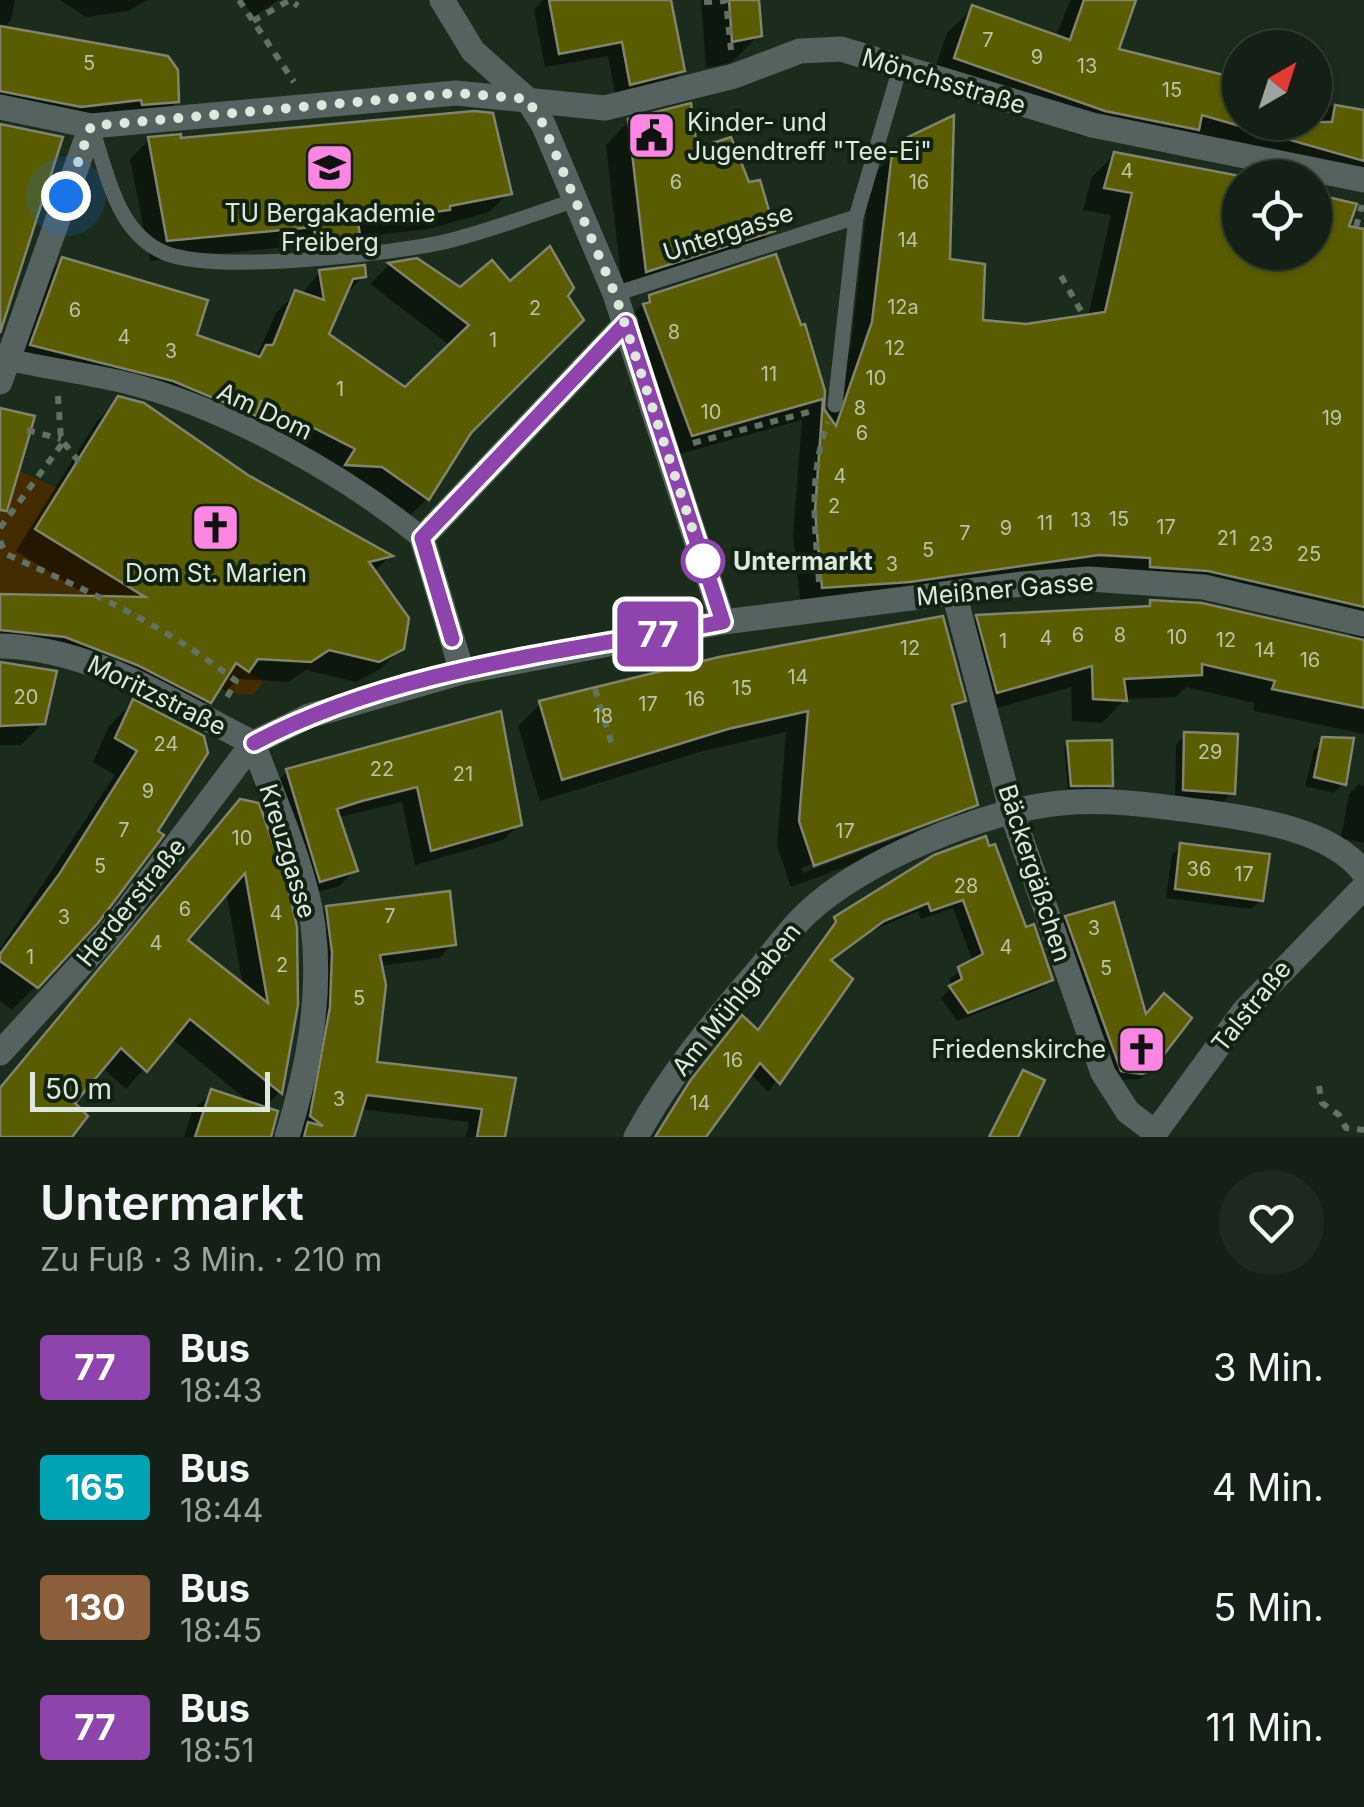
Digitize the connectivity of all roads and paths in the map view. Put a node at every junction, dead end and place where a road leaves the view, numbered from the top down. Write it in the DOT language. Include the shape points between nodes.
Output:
graph roads {
  1 [pos="239,0"];
  2 [pos="442,0"];
  3 [pos="704,2"];
  4 [pos="298,6"];
  5 [pos="253,22"];
  6 [pos="900,68"];
  7 [pos="734,76"];
  8 [pos="294,83"];
  9 [pos="527,99"];
  10 [pos="0,106"];
  11 [pos="91,126"];
  12 [pos="1364,180"];
  13 [pos="1364,198"];
  14 [pos="576,200"];
  15 [pos="856,217"];
  16 [pos="1356,228"];
  17 [pos="1061,276"];
  18 [pos="615,294"];
  19 [pos="1085,318"];
  20 [pos="626,323"];
  21 [pos="5,371"];
  22 [pos="62,372"];
  23 [pos="835,405"];
  24 [pos="27,430"];
  25 [pos="61,441"];
  26 [pos="666,450"];
  27 [pos="80,462"];
  28 [pos="0,528"];
  29 [pos="422,538"];
  30 [pos="0,541"];
  31 [pos="954,592"];
  32 [pos="822,608"];
  33 [pos="723,622"];
  34 [pos="1364,624"];
  35 [pos="0,646"];
  36 [pos="462,672"];
  37 [pos="236,681"];
  38 [pos="595,688"];
  39 [pos="254,743"];
  40 [pos="612,746"];
  41 [pos="1012,813"];
  42 [pos="1364,873"];
  43 [pos="1364,887"];
  44 [pos="0,1054"];
  45 [pos="1319,1086"];
  46 [pos="1364,1130"];
  47 [pos="1154,1134"];
  48 [pos="287,1137"];
  49 [pos="636,1137"];
  1 -- 5 [label="path"];
  2 -- 9 [label="street" via="473,51"];
  3 -- 7 [label="path" via="726,1"];
  4 -- 5 [label="path" via="290,0"];
  5 -- 8 [label="path"];
  6 -- 7 [label="street, Mönchsstraße" via="824,48"];
  6 -- 12 [label="street, Mönchsstraße" via="1092,125"];
  6 -- 15 [label="lane"];
  7 -- 9 [label="street, Mönchsstraße" via="605,108"];
  9 -- 11 [label="street, Mönchsstraße" via="456,93"];
  9 -- 14 [label="street"];
  10 -- 11 [label="street, Mönchsstraße"];
  11 -- 14 [label="lane" via="111,193 132,226 164,253 200,260 280,262 448,241"];
  11 -- 21 [label="street"];
  13 -- 16 [label="path"];
  14 -- 18 [label="street"];
  15 -- 18 [label="lane, Untergasse"];
  15 -- 23 [label="lane"];
  17 -- 19 [label="path"];
  18 -- 20 [label="street"];
  20 -- 26 [label="street"];
  20 -- 29 [label="street"];
  21 -- 22 [label="street, Am Dom"];
  22 -- 25 [label="path"];
  22 -- 29 [label="street, Am Dom" via="132,384 255,434 360,492"];
  23 -- 26 [label="path"];
  23 -- 32 [label="path" via="817,453 814,495"];
  24 -- 25 [label="path"];
  25 -- 27 [label="path"];
  25 -- 28 [label="path"];
  26 -- 33 [label="street"];
  29 -- 36 [label="street"];
  30 -- 37 [label="path" via="6,554 105,596"];
  31 -- 32 [label="street, Meißner Gasse"];
  31 -- 34 [label="street, Meißner Gasse" via="1089,579 1204,587"];
  31 -- 41 [label="street, Bäckergäßchen"];
  32 -- 33 [label="street"];
  33 -- 36 [label="street"];
  35 -- 39 [label="street, Moritzstraße" via="33,646 92,661"];
  36 -- 39 [label="street" via="309,716"];
  38 -- 40 [label="path"];
  39 -- 44 [label="street, Herderstraße" via="110,933"];
  39 -- 48 [label="street, Kreuzgasse" via="312,923 316,983 308,1069"];
  41 -- 42 [label="street, Am Mühlgraben" via="1100,802 1218,814 1326,842"];
  41 -- 47 [label="street, Bäckergäßchen" via="1104,1072 1128,1112"];
  41 -- 49 [label="street, Am Mühlgraben" via="922,844 807,913 694,1048"];
  43 -- 47 [label="street, Talstraße" via="1244,1011"];
  45 -- 46 [label="path" via="1322,1103 1346,1128"];
}
